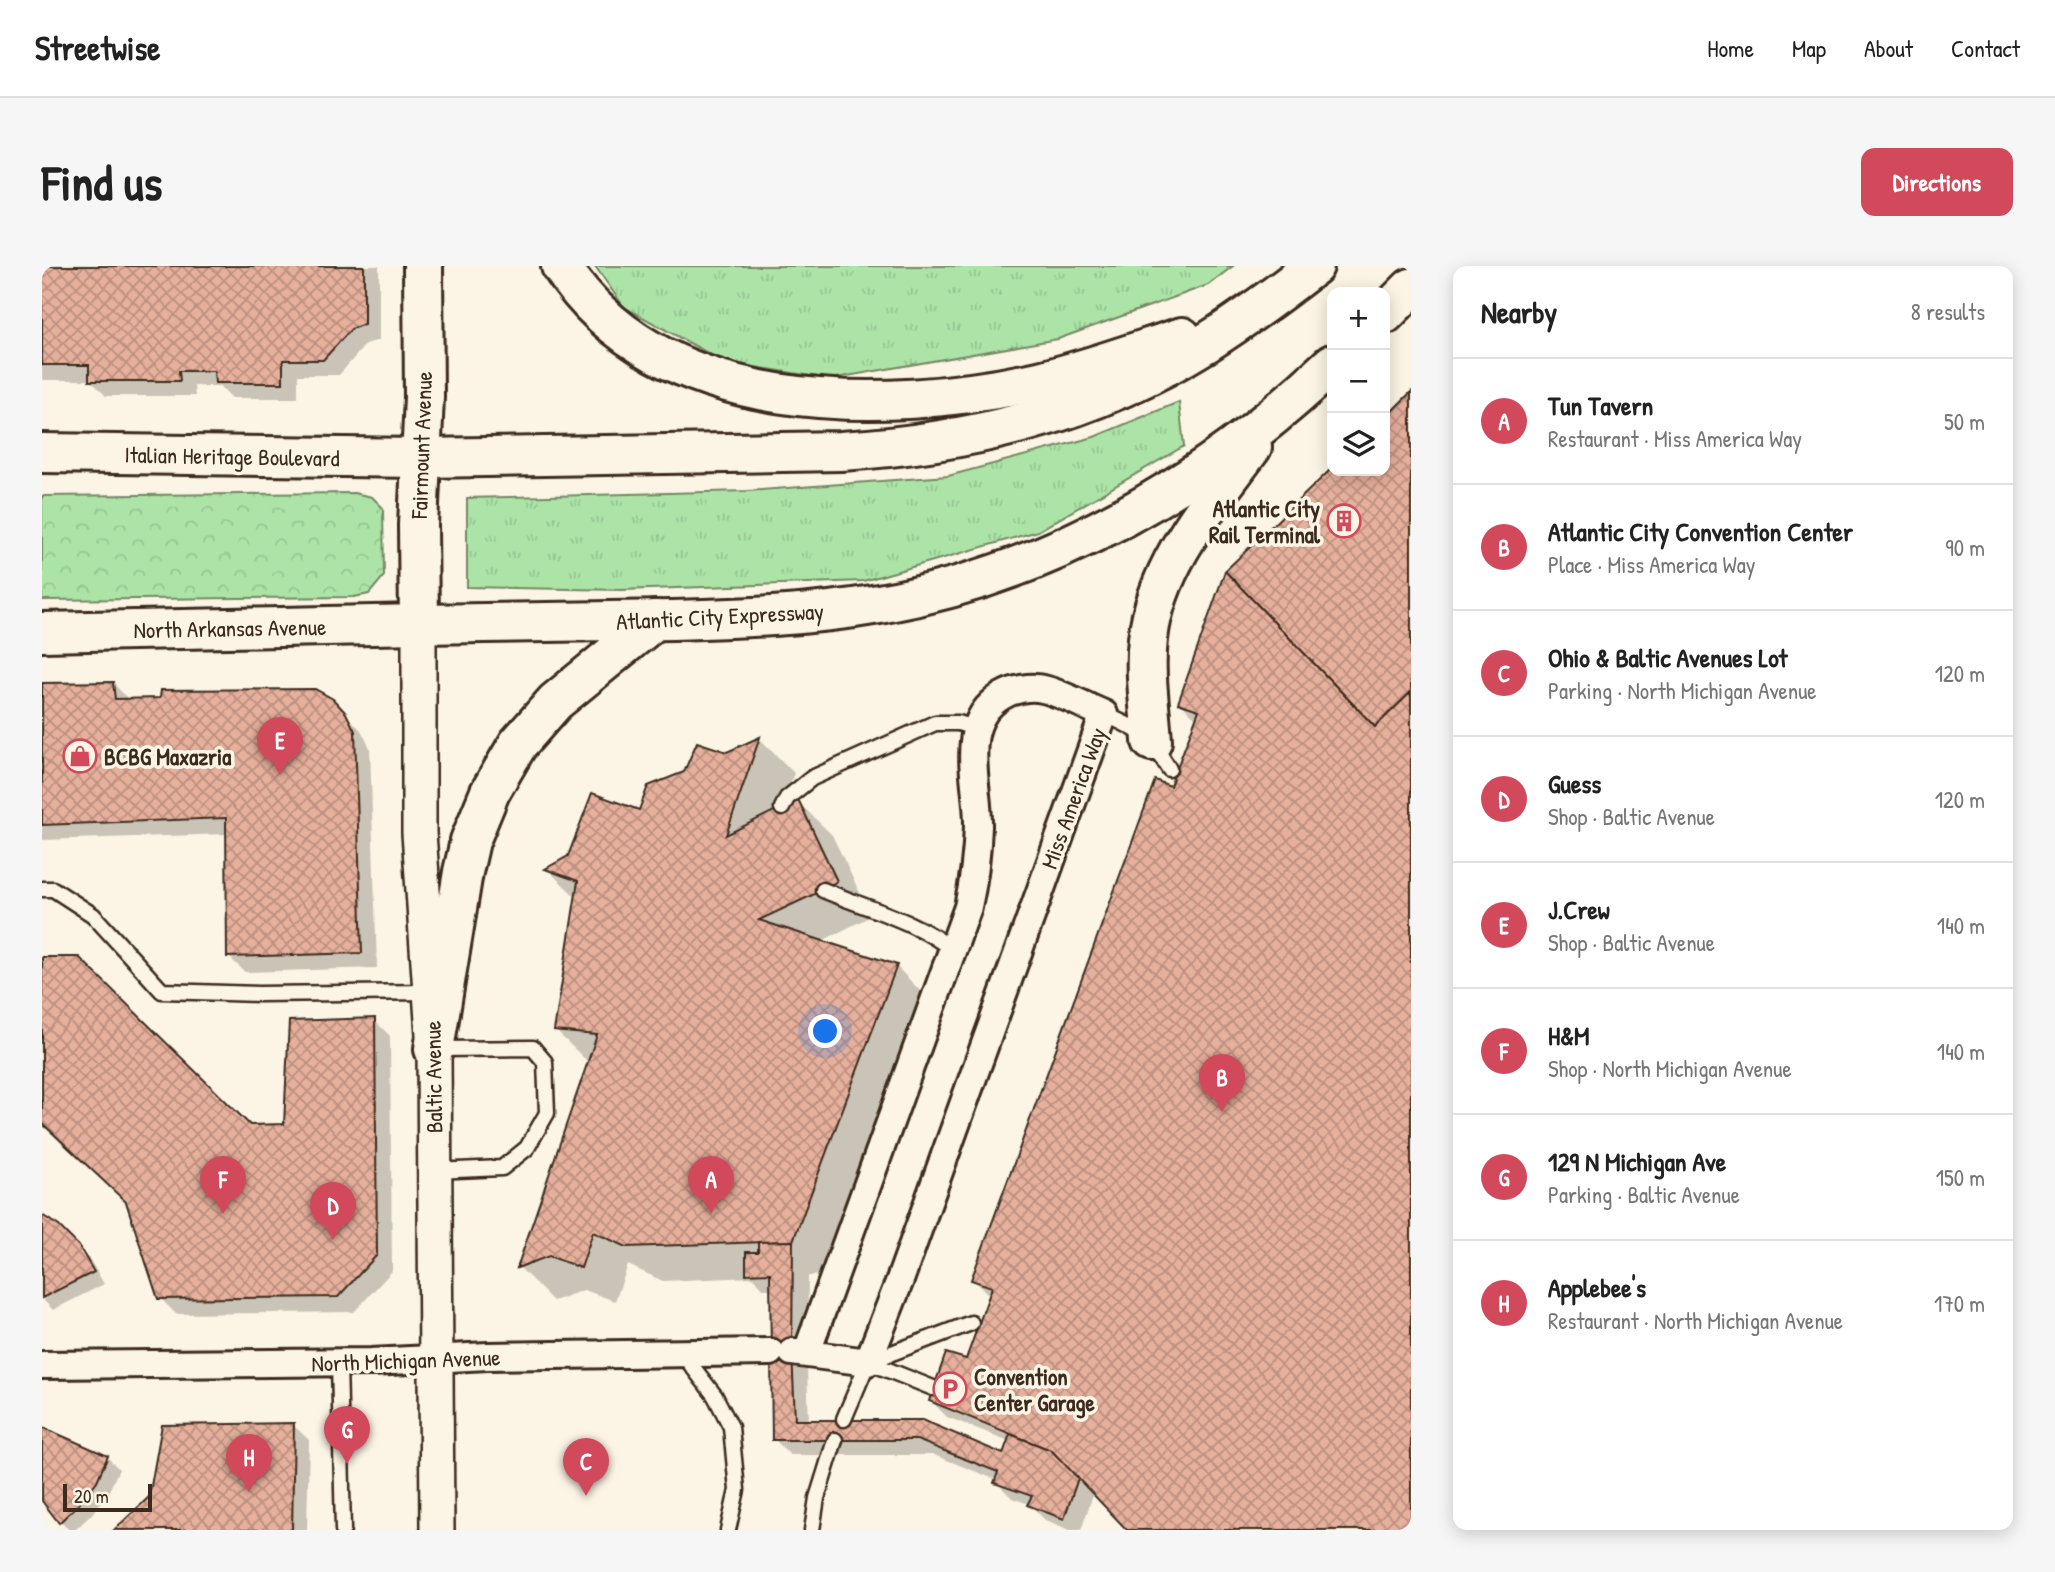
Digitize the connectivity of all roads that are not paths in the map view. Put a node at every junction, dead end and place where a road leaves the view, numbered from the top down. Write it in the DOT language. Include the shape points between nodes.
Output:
graph roads {
  1 [pos="422,266"];
  2 [pos="561,266"];
  3 [pos="1314,266"];
  4 [pos="1411,288"];
  5 [pos="1390,309"];
  6 [pos="1247,316"];
  7 [pos="1327,368"];
  8 [pos="1277,413"];
  9 [pos="42,453"];
  10 [pos="421,458"];
  11 [pos="655,621"];
  12 [pos="418,624"];
  13 [pos="42,632"];
  14 [pos="1104,714"];
  15 [pos="975,728"];
  16 [pos="1161,755"];
  17 [pos="782,808"];
  18 [pos="42,889"];
  19 [pos="823,890"];
  20 [pos="954,951"];
  21 [pos="430,992"];
  22 [pos="434,1049"];
  23 [pos="435,1171"];
  24 [pos="971,1323"];
  25 [pos="790,1352"];
  26 [pos="681,1353"];
  27 [pos="435,1359"];
  28 [pos="868,1362"];
  29 [pos="339,1363"];
  30 [pos="42,1365"];
  31 [pos="933,1388"];
  32 [pos="844,1419"];
  33 [pos="835,1440"];
  34 [pos="342,1530"];
  35 [pos="437,1530"];
  36 [pos="728,1530"];
  37 [pos="813,1530"];
  1 -- 10 [label="main road, Fairmount Avenue"];
  2 -- 6 [label="main road" via="608,320 670,359 748,387 820,398 906,399 1041,380"];
  3 -- 6 [label="main road"];
  4 -- 5 [label="main road"];
  6 -- 10 [label="main road" via="1153,372 1106,394 1042,417 950,440 841,450"];
  7 -- 8 [label="main road, Atlantic City Expressway"];
  8 -- 11 [label="main road, Atlantic City Expressway" via="1141,508 1039,558 987,577 880,604 827,612"];
  8 -- 16 [label="main road" via="1188,536 1160,590 1148,638 1147,668"];
  9 -- 10 [label="main road, Italian Heritage Boulevard"];
  10 -- 12 [label="main road, Fairmount Avenue"];
  11 -- 12 [label="main road, Atlantic City Expressway"];
  11 -- 22 [label="main road" via="555,702 518,744 490,792 463,872"];
  12 -- 13 [label="main road, North Arkansas Avenue"];
  12 -- 21 [label="street, Baltic Avenue" via="419,833"];
  14 -- 15 [label="street, Miss America Way" via="1056,693 1030,688 991,703"];
  14 -- 16 [label="lane" via="1132,727"];
  14 -- 28 [label="street, Miss America Way"];
  15 -- 17 [label="lane" via="935,723 812,778 787,798"];
  15 -- 20 [label="street" via="976,852 968,906"];
  18 -- 21 [label="lane" via="53,889 93,915 162,991"];
  19 -- 20 [label="lane" via="911,923"];
  20 -- 25 [label="street"];
  21 -- 22 [label="street, Baltic Avenue"];
  22 -- 23 [label="street, Baltic Avenue"];
  22 -- 23 [label="lane" via="533,1048 545,1062 547,1113 527,1148 502,1168"];
  23 -- 27 [label="street, Baltic Avenue"];
  24 -- 28 [label="lane"];
  25 -- 26 [label="street, North Michigan Avenue"];
  25 -- 28 [label="street, North Michigan Avenue"];
  26 -- 27 [label="street, North Michigan Avenue"];
  26 -- 36 [label="lane" via="715,1396 731,1427 737,1490"];
  27 -- 29 [label="street, North Michigan Avenue"];
  27 -- 35 [label="street, Baltic Avenue"];
  28 -- 31 [label="lane"];
  28 -- 32 [label="lane"];
  29 -- 30 [label="street, North Michigan Avenue"];
  29 -- 34 [label="lane"];
  33 -- 37 [label="lane" via="817,1498"];
}
